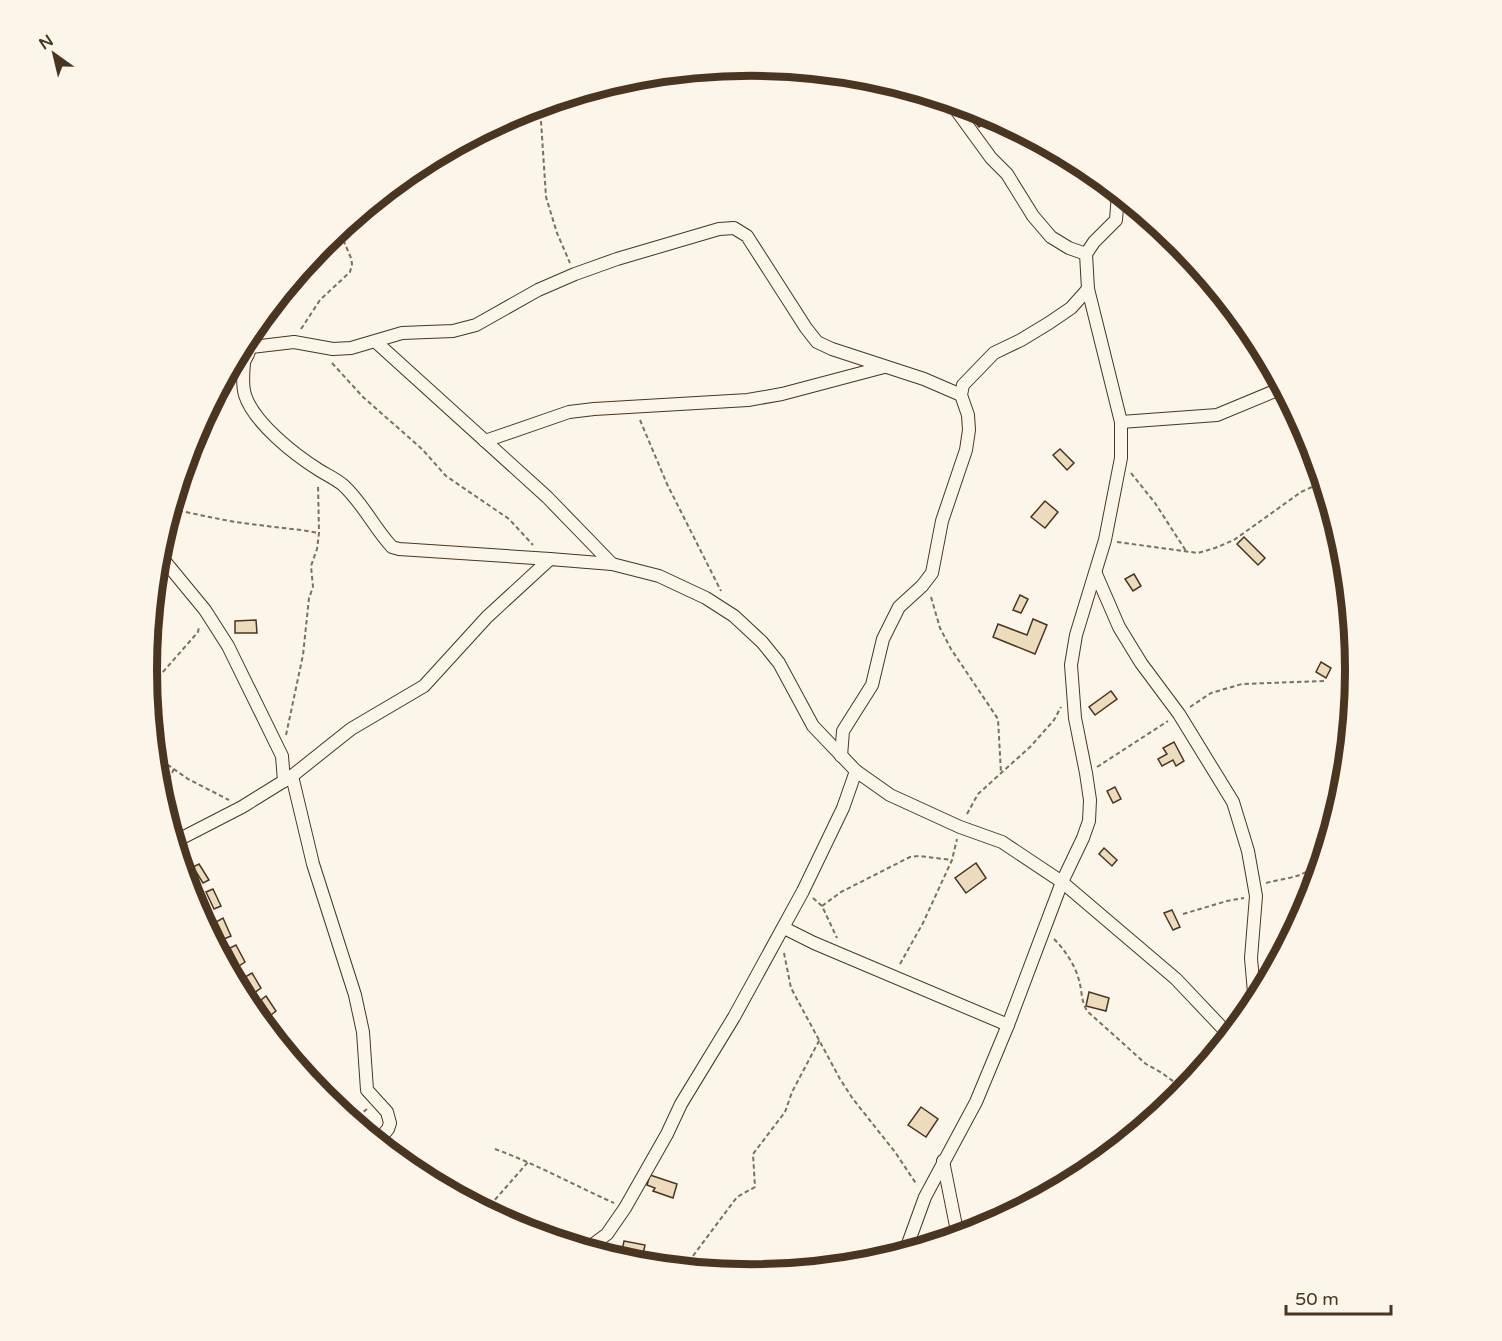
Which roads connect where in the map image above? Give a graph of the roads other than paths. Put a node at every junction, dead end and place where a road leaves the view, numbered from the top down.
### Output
1 (960, 115) edge
2 (1118, 203) edge
3 (1086, 254) junction
4 (1088, 289) junction
5 (376, 342) junction
6 (252, 347) edge
7 (248, 354) edge
8 (244, 363) joint
9 (884, 367) junction
10 (1274, 391) edge
11 (961, 395) junction
12 (1120, 422) junction
13 (485, 441) junction
14 (547, 559) junction
15 (167, 564) edge
16 (612, 564) junction
17 (1096, 574) junction
18 (841, 756) junction
19 (856, 771) junction
20 (288, 779) junction
21 (182, 838) edge
22 (1062, 882) junction
23 (782, 930) junction
24 (1254, 987) edge
25 (1008, 1025) junction
26 (1224, 1030) edge
27 (382, 1136) edge
28 (943, 1161) junction
29 (956, 1227) edge
30 (594, 1243) edge
31 (908, 1243) edge

1 - 3 street
2 - 3 street
3 - 4 street
4 - 11 street
4 - 12 street
5 - 6 street
5 - 9 street
5 - 13 street
7 - 8 street
8 - 14 street
9 - 11 street
9 - 13 street
10 - 12 street
11 - 18 street
12 - 17 street
13 - 16 street
14 - 16 street
14 - 20 street
15 - 20 street
16 - 18 street
17 - 22 street
17 - 24 street
18 - 19 street
19 - 22 street
19 - 23 street
20 - 21 street
20 - 27 street
22 - 25 street
22 - 26 street
23 - 25 street
23 - 30 street
25 - 28 street
28 - 29 street
28 - 31 street

